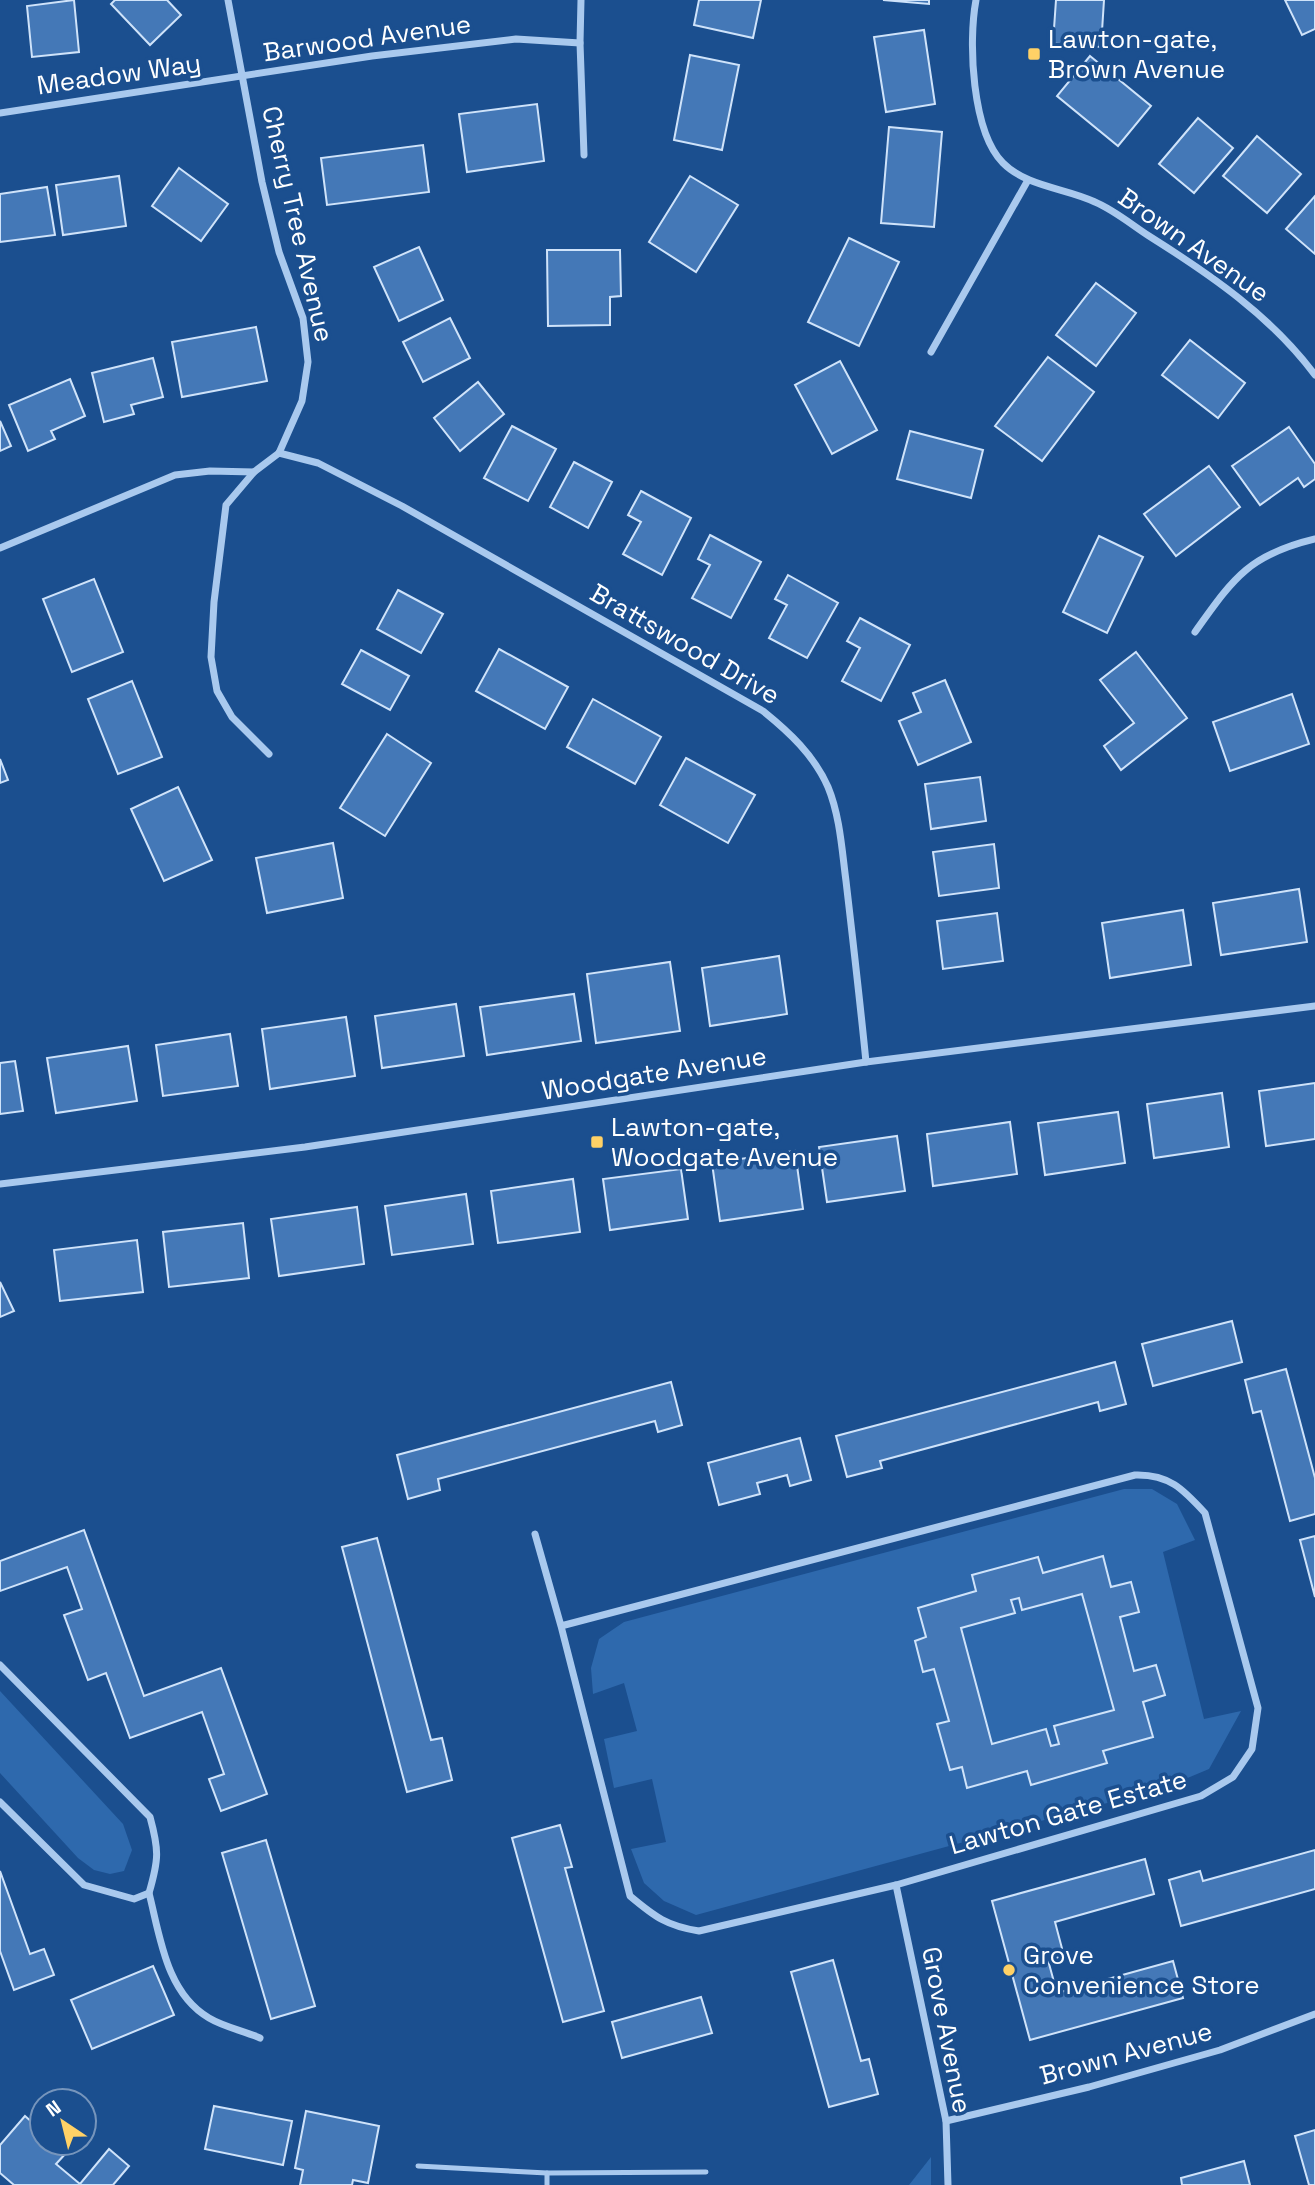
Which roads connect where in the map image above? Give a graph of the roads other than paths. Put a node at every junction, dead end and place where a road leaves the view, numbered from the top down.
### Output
1 (228, 0) edge
2 (581, 0) edge
3 (975, 0) edge
4 (580, 43) junction
5 (244, 77) junction
6 (0, 113) edge
7 (584, 155) dead end
8 (1028, 180) junction
9 (931, 352) dead end
10 (1315, 375) edge
11 (279, 453) junction
12 (254, 472) junction
13 (1315, 539) edge
14 (0, 548) edge
15 (1195, 632) dead end
16 (269, 754) dead end
17 (1315, 1006) edge
18 (866, 1062) junction
19 (0, 1184) edge
20 (535, 1534) dead end
21 (561, 1626) junction
22 (0, 1665) edge
23 (0, 1802) edge
24 (896, 1885) junction
25 (149, 1893) junction
26 (1315, 2014) edge
27 (260, 2038) dead end
28 (946, 2122) junction
29 (418, 2166) dead end
30 (547, 2172) junction
31 (706, 2172) dead end
32 (547, 2185) edge
33 (948, 2185) edge

1 - 5 street, Cherry Tree Avenue
2 - 4 street
3 - 8 street, Brown Avenue
4 - 5 street, Barwood Avenue
4 - 7 street
5 - 6 street, Meadow Way
5 - 11 street, Cherry Tree Avenue
8 - 9 street
8 - 10 street, Brown Avenue
11 - 12 street
11 - 18 street, Brattswood Drive
12 - 14 street
12 - 16 street
13 - 15 street
17 - 18 street, Woodgate Avenue
18 - 19 street, Woodgate Avenue
20 - 21 street, Lawton Gate Estate
21 - 24 street, Lawton Gate Estate
21 - 24 street, Lawton Gate Estate
22 - 25 street
23 - 25 street
24 - 28 street, Grove Avenue
25 - 27 street
26 - 28 street, Brown Avenue
28 - 33 street, Grove Avenue
29 - 30 lane
30 - 31 lane
30 - 32 lane

